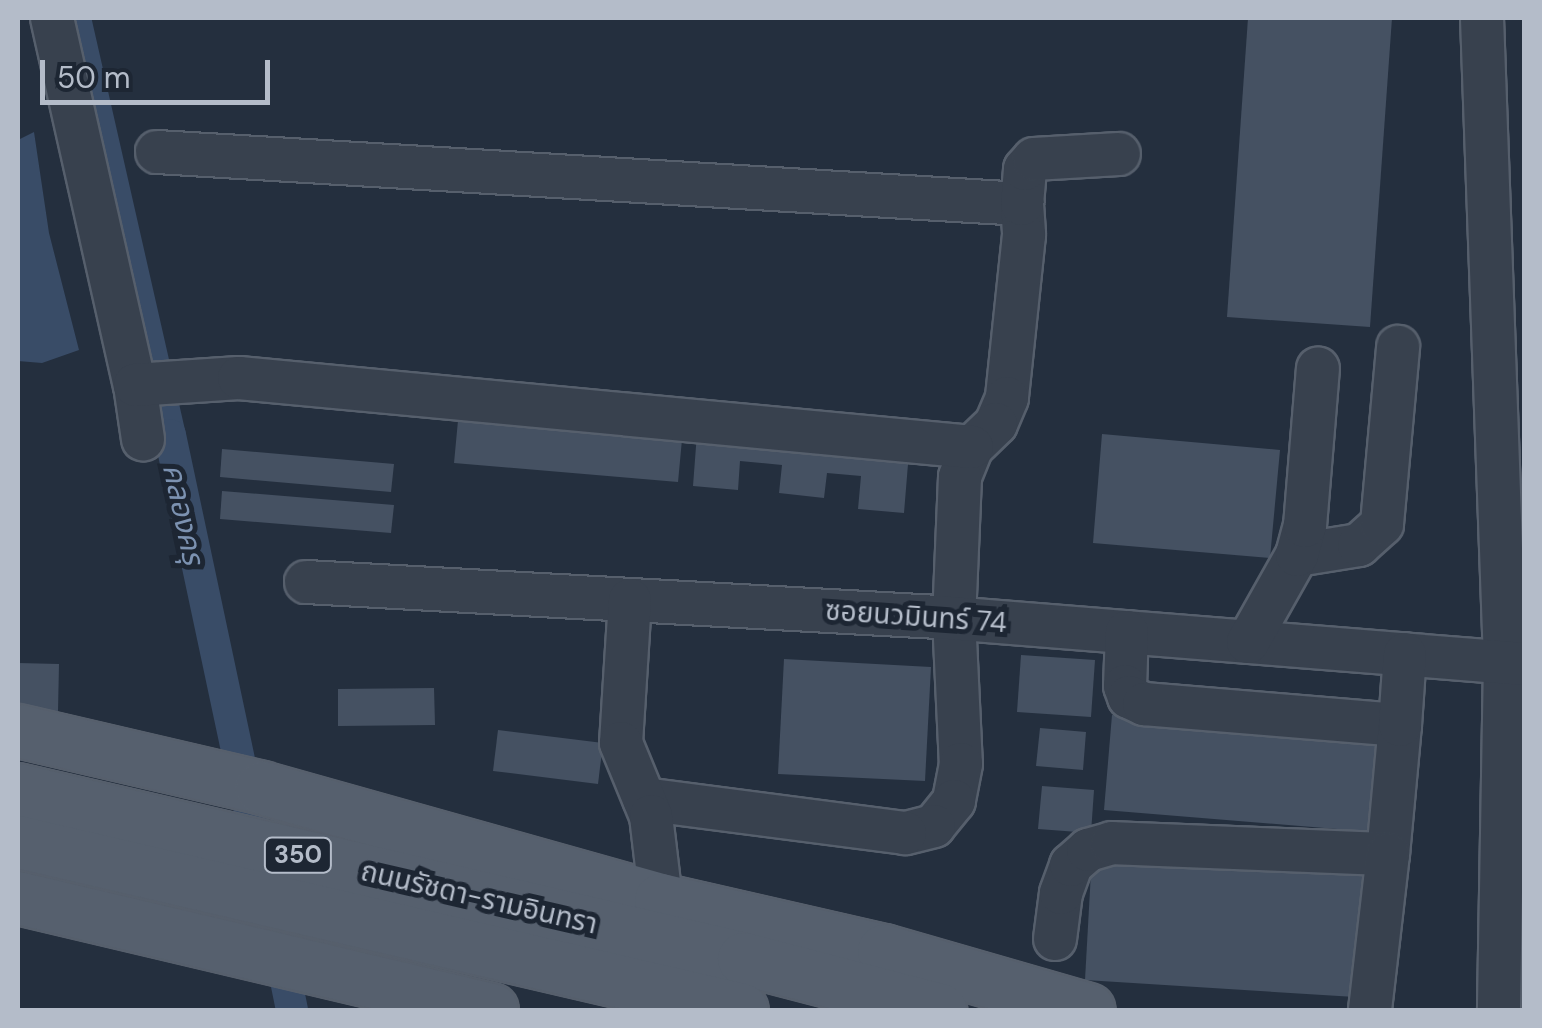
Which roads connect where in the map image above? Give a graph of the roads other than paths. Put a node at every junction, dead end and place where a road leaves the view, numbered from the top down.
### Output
1 (52, 18) edge
2 (1482, 18) edge
3 (157, 152) dead end
4 (1119, 154) dead end
5 (1022, 204) junction
6 (1398, 346) dead end
7 (1318, 368) dead end
8 (139, 386) junction
9 (143, 439) dead end
10 (972, 447) junction
11 (1298, 555) junction
12 (306, 582) dead end
13 (630, 600) junction
14 (954, 618) junction
15 (1127, 632) junction
16 (1248, 642) junction
17 (1405, 654) junction
18 (1515, 663) edge
19 (1400, 725) junction
20 (18, 731) edge
21 (18, 790) edge
22 (644, 799) junction
23 (18, 842) edge
24 (1388, 854) junction
25 (18, 898) edge
26 (661, 900) junction
27 (1055, 939) dead end
28 (574, 946) junction
29 (492, 1010) edge
30 (742, 1010) edge
31 (940, 1010) edge
32 (1089, 1010) edge
33 (1370, 1010) edge
34 (1499, 1010) edge

1 - 8 street
2 - 18 street
3 - 5 street
4 - 5 street
5 - 10 street
6 - 11 street
7 - 11 street
8 - 9 street
8 - 10 street
10 - 14 street
11 - 16 street
12 - 13 street, ซอยนวมินทร์ 74
13 - 14 street, ซอยนวมินทร์ 74
13 - 22 street
14 - 15 street, ซอยนวมินทร์ 74
14 - 22 street
15 - 16 street, ซอยนวมินทร์ 74
15 - 19 street
16 - 17 street, ซอยนวมินทร์ 74
17 - 18 street, ซอยนวมินทร์ 74
17 - 19 street
18 - 34 street
19 - 24 street
20 - 26 main road
21 - 28 main road, ถนนรัชดา-รามอินทรา / 350
22 - 26 street
23 - 28 main road, ถนนรัชดา-รามอินทรา / 350
24 - 27 street
24 - 33 street
25 - 29 main road
26 - 32 main road
28 - 30 main road, ถนนรัชดา-รามอินทรา / 350
28 - 31 main road, ถนนรัชดา-รามอินทรา / 350

